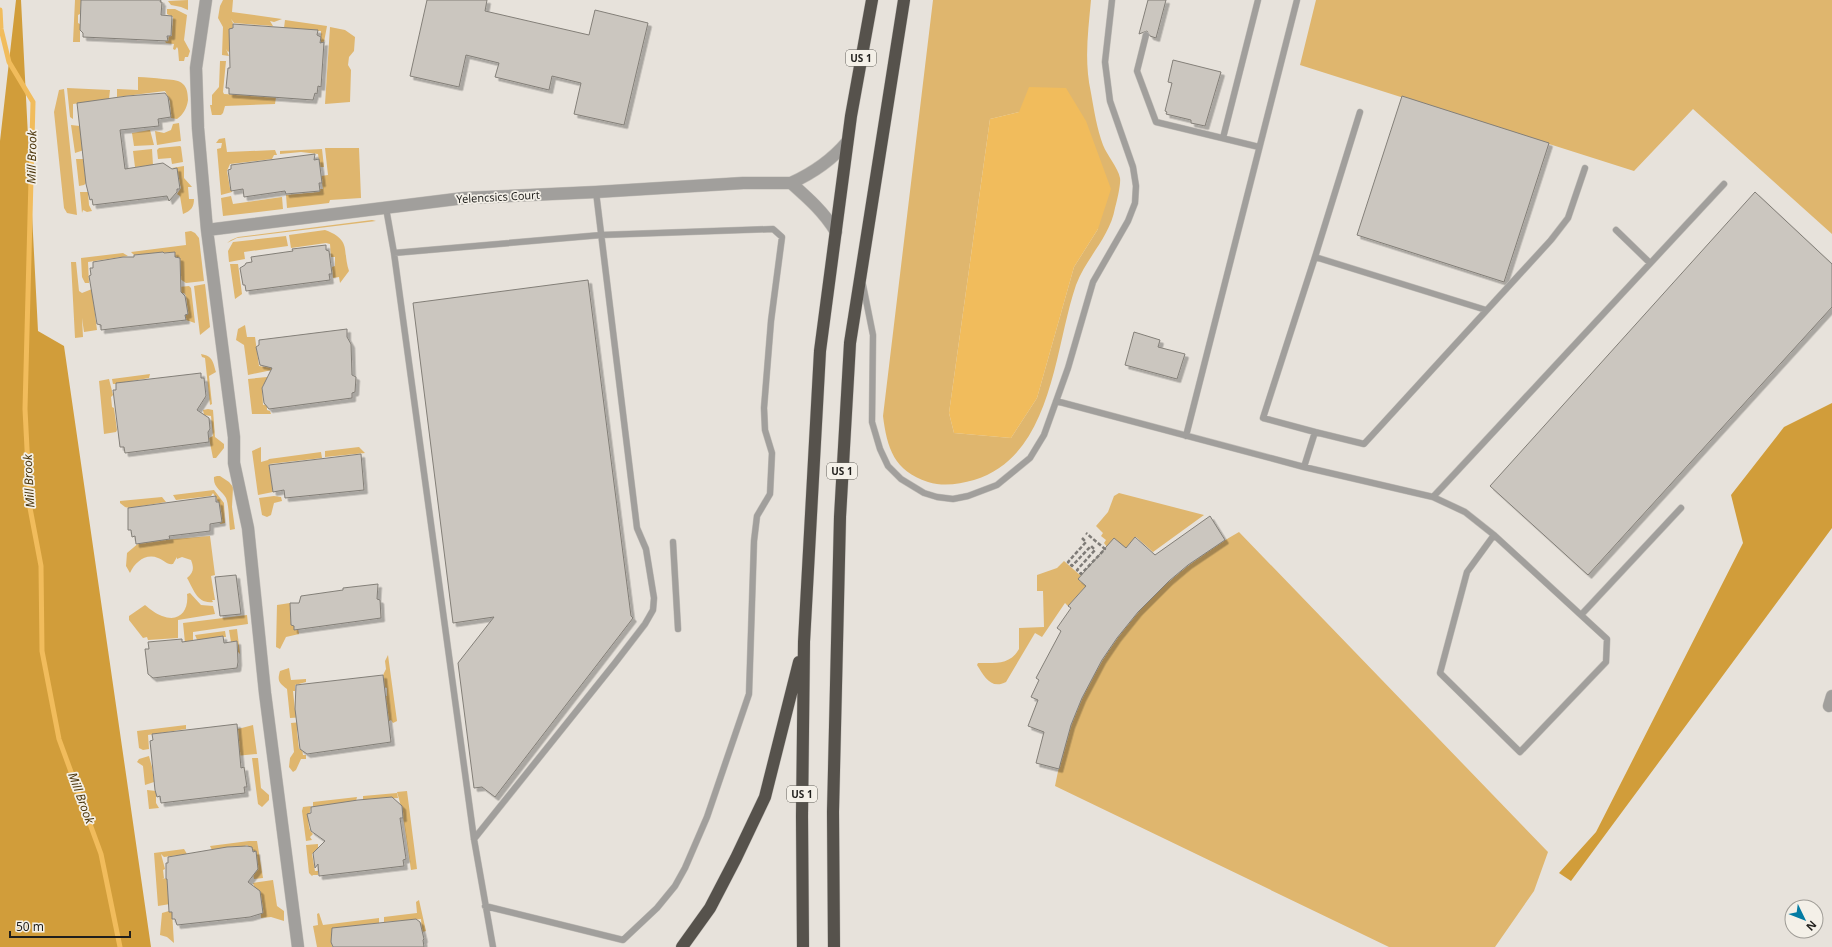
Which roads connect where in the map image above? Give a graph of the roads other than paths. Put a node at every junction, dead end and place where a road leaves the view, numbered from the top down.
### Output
1 (206, 0) edge
2 (872, 0) edge
3 (904, 0) edge
4 (1112, 0) edge
5 (1258, 0) edge
6 (1297, 0) edge
7 (1146, 35) dead end
8 (1360, 112) dead end
9 (1223, 138) junction
10 (847, 142) junction
11 (1259, 147) junction
12 (1586, 168) dead end
13 (791, 183) junction
14 (1724, 184) dead end
15 (596, 192) junction
16 (386, 208) junction
17 (207, 230) junction
18 (1616, 230) dead end
19 (836, 232) junction
20 (600, 234) junction
21 (394, 253) junction
22 (1315, 257) junction
23 (1650, 263) junction
24 (861, 276) junction
25 (1486, 310) junction
26 (1056, 401) junction
27 (1315, 432) junction
28 (1186, 436) junction
29 (1304, 467) junction
30 (1432, 497) junction
31 (1681, 508) dead end
32 (1494, 535) junction
33 (673, 542) dead end
34 (1581, 615) junction
35 (678, 629) dead end
36 (804, 642) junction
37 (474, 839) junction
38 (485, 906) junction
39 (834, 922) junction
40 (298, 947) edge
41 (493, 947) edge
42 (682, 947) edge
43 (803, 947) edge
44 (834, 947) edge
45 (844, 947) edge

1 - 17 street
2 - 10 highway, US 1
3 - 24 highway, US 1
4 - 26 lane
5 - 9 lane
6 - 11 lane
7 - 9 lane
8 - 22 lane
9 - 11 lane
10 - 13 street, Yelencsics Court
10 - 19 highway, US 1
11 - 28 lane
12 - 25 lane
13 - 15 street, Yelencsics Court
13 - 19 street
14 - 23 lane
15 - 16 street, Yelencsics Court
15 - 20 lane
16 - 17 street, Yelencsics Court
16 - 21 lane
17 - 40 street
18 - 23 lane
19 - 36 highway, US 1
20 - 21 lane
20 - 37 lane
20 - 38 lane
21 - 37 lane
22 - 25 lane
22 - 27 lane
23 - 30 lane
24 - 26 lane
24 - 39 highway, US 1
25 - 27 lane
26 - 28 lane
27 - 29 lane
28 - 29 lane
29 - 30 lane
30 - 32 lane
31 - 34 lane
32 - 34 lane
32 - 34 lane
33 - 35 lane
36 - 42 highway
36 - 43 highway, US 1
37 - 38 lane
38 - 41 lane
39 - 44 highway, US 1
39 - 45 highway

